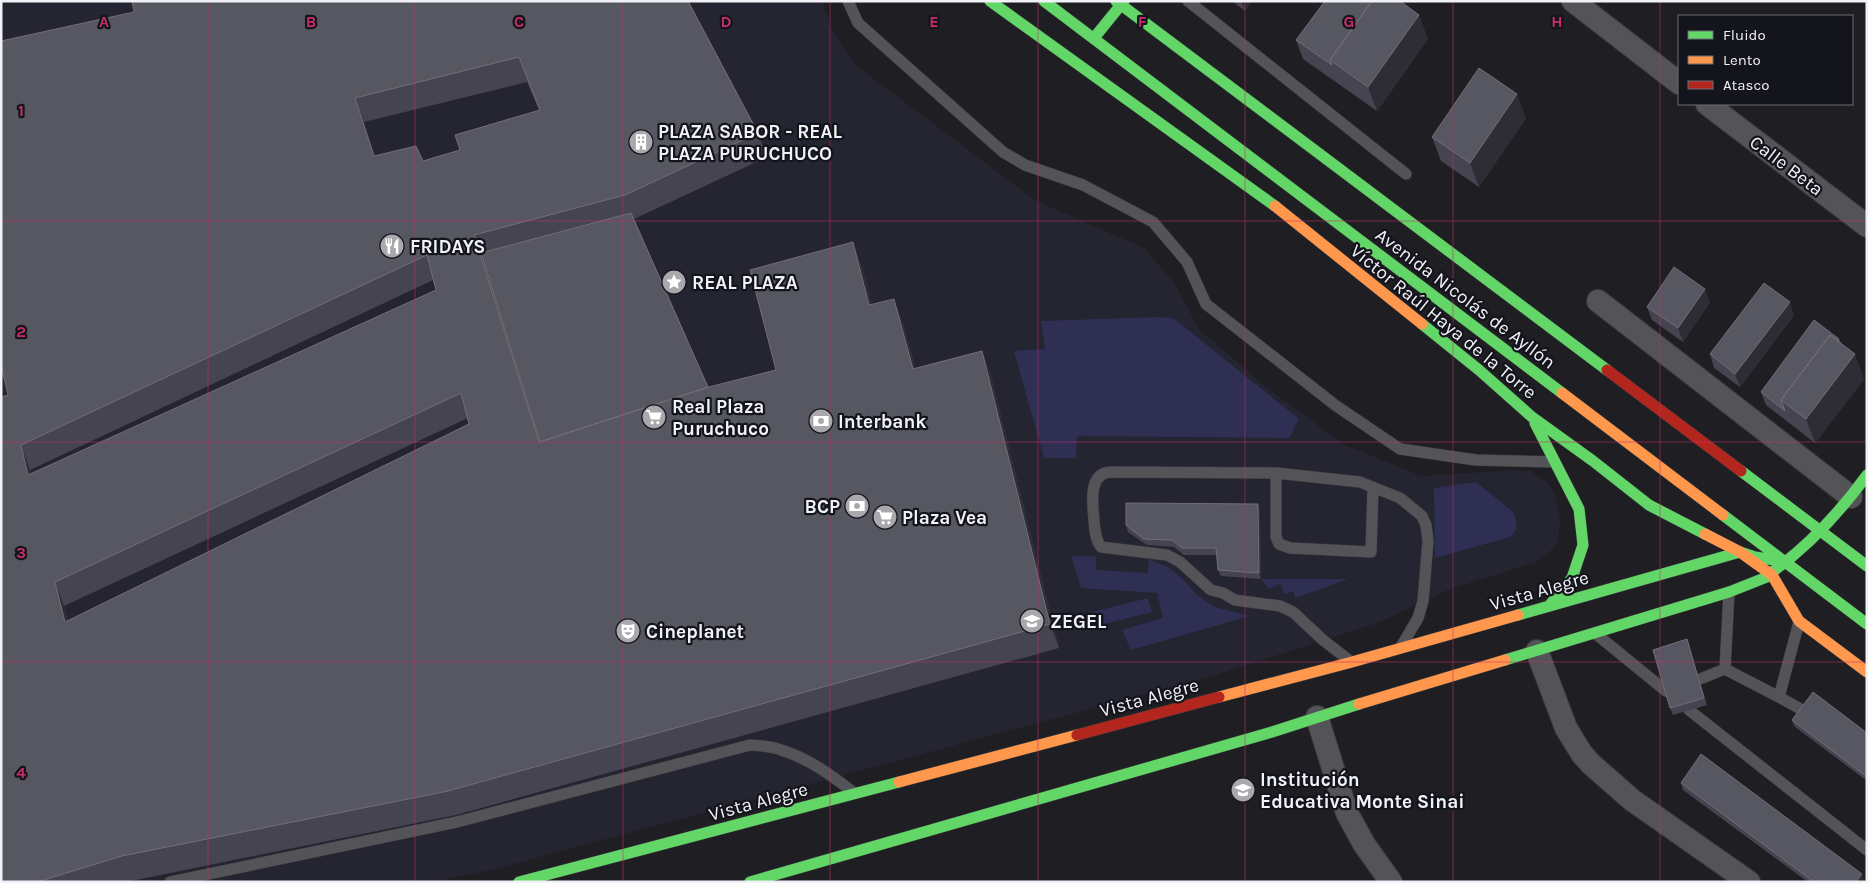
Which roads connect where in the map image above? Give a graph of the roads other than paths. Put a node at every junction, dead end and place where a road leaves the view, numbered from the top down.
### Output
1 (848, 1) edge
2 (990, 1) edge
3 (1044, 1) edge
4 (1188, 1) edge
5 (1573, 1) edge
6 (1120, 2) edge
7 (1060, 6) edge
8 (1094, 38) junction
9 (1678, 81) edge
10 (1708, 105) edge
11 (1406, 174) dead end
12 (1867, 226) edge
13 (1598, 301) dead end
14 (1532, 417) junction
15 (1555, 462) junction
16 (1276, 473) junction
17 (1867, 475) edge
18 (1374, 487) junction
19 (1855, 500) junction
20 (1820, 531) junction
21 (1740, 552) junction
22 (1787, 562) junction
23 (1867, 566) edge
24 (1772, 575) junction
25 (1729, 592) junction
26 (1549, 606) junction
27 (1799, 621) junction
28 (1867, 624) edge
29 (1594, 633) junction
30 (1401, 648) junction
31 (1537, 650) junction
32 (1353, 666) junction
33 (1725, 669) junction
34 (1867, 672) edge
35 (1700, 679) edge
36 (1666, 691) edge
37 (1779, 697) junction
38 (1689, 710) edge
39 (1806, 712) edge
40 (1317, 717) junction
41 (854, 794) junction
42 (1867, 850) edge
43 (170, 882) edge
44 (519, 882) edge
45 (750, 882) edge
46 (1390, 882) edge
47 (1749, 882) edge

1 - 15 lane
2 - 14 street, Víctor Raúl Haya de la Torre
3 - 7 street, Avenida Nicolás de Ayllón
4 - 11 lane
5 - 9 street
6 - 8 street
6 - 20 street, Avenida Nicolás de Ayllón
7 - 8 street, Avenida Nicolás de Ayllón
8 - 22 street, Avenida Nicolás de Ayllón
10 - 12 street, Calle Beta
13 - 19 street
14 - 15 street
14 - 21 street, Víctor Raúl Haya de la Torre
15 - 26 street
16 - 18 lane
16 - 18 lane
16 - 32 lane
17 - 19 street
18 - 30 lane
19 - 20 street
20 - 22 street
20 - 23 street, Avenida Nicolás de Ayllón
21 - 22 street
21 - 24 street, Víctor Raúl Haya de la Torre
21 - 26 street, Vista Alegre
22 - 24 street
22 - 28 street, Avenida Nicolás de Ayllón
24 - 25 street
24 - 27 street, Víctor Raúl Haya de la Torre
25 - 29 street
25 - 33 lane
26 - 30 street, Vista Alegre
27 - 34 street, Víctor Raúl Haya de la Torre
27 - 37 lane
29 - 31 street
29 - 36 lane
30 - 32 street, Vista Alegre
31 - 40 street
31 - 47 street
32 - 41 street, Vista Alegre
33 - 35 lane
33 - 37 lane
37 - 39 lane
38 - 42 lane
40 - 45 street
40 - 46 street
41 - 43 lane
41 - 44 street, Vista Alegre

